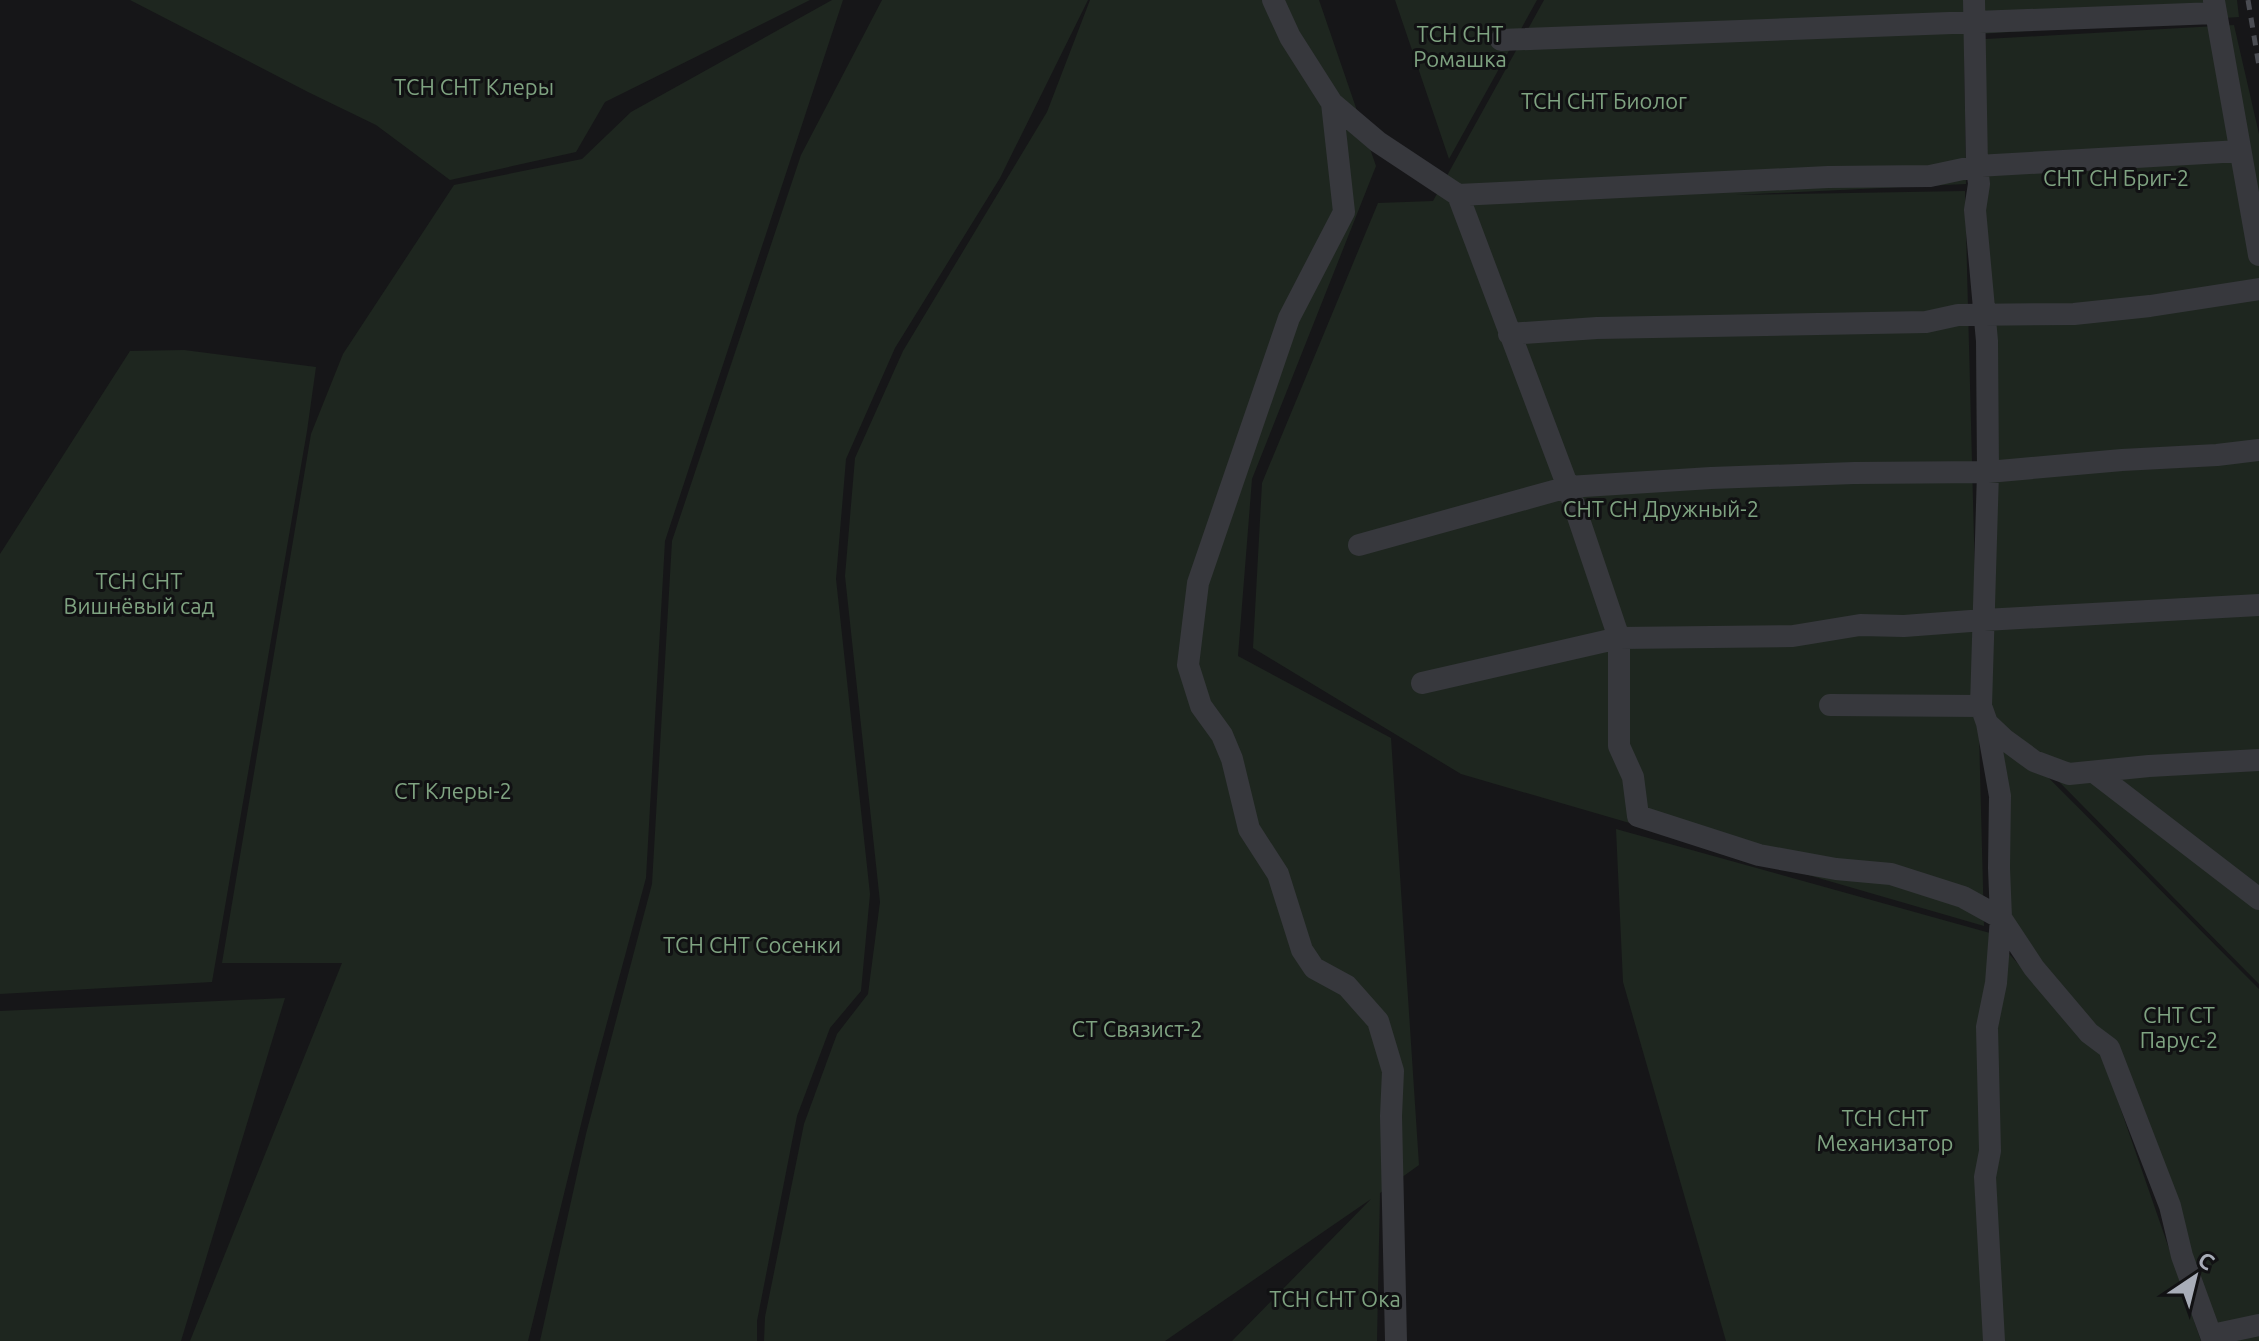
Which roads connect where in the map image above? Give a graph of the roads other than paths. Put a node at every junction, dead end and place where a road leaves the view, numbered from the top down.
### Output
1 (1273, 0) edge
2 (2214, 6) edge
3 (1974, 11) edge
4 (1501, 40) dead end
5 (1332, 103) junction
6 (2240, 151) junction
7 (1977, 166) junction
8 (1458, 195) junction
9 (2259, 255) edge
10 (2259, 289) edge
11 (1984, 315) junction
12 (1509, 334) junction
13 (2259, 450) edge
14 (1988, 472) junction
15 (1568, 487) junction
16 (1359, 545) dead end
17 (2259, 605) edge
18 (1984, 620) junction
19 (1619, 638) junction
20 (1422, 683) dead end
21 (1830, 705) dead end
22 (1984, 714) junction
23 (2259, 760) edge
24 (2094, 772) junction
25 (1999, 868) junction
26 (1963, 897) junction
27 (2259, 899) edge
28 (2001, 918) junction
29 (2259, 1325) edge
30 (2212, 1338) edge
31 (1396, 1341) edge
32 (1994, 1341) edge

1 - 5 street
2 - 3 street
2 - 6 street
3 - 4 street
3 - 7 street
5 - 8 street
5 - 31 street
6 - 7 street
6 - 9 street
7 - 8 street
7 - 11 street
8 - 12 street
10 - 11 street
11 - 12 street
11 - 14 street
12 - 15 street
13 - 14 street
14 - 15 street
14 - 18 street
15 - 16 street
15 - 19 street
17 - 18 street
18 - 19 street
18 - 22 street
19 - 20 street
19 - 26 street
21 - 22 street
22 - 24 street
22 - 25 street
23 - 24 street
24 - 27 street
25 - 26 street
25 - 28 street
26 - 28 street
28 - 30 street
28 - 32 street
29 - 30 street

